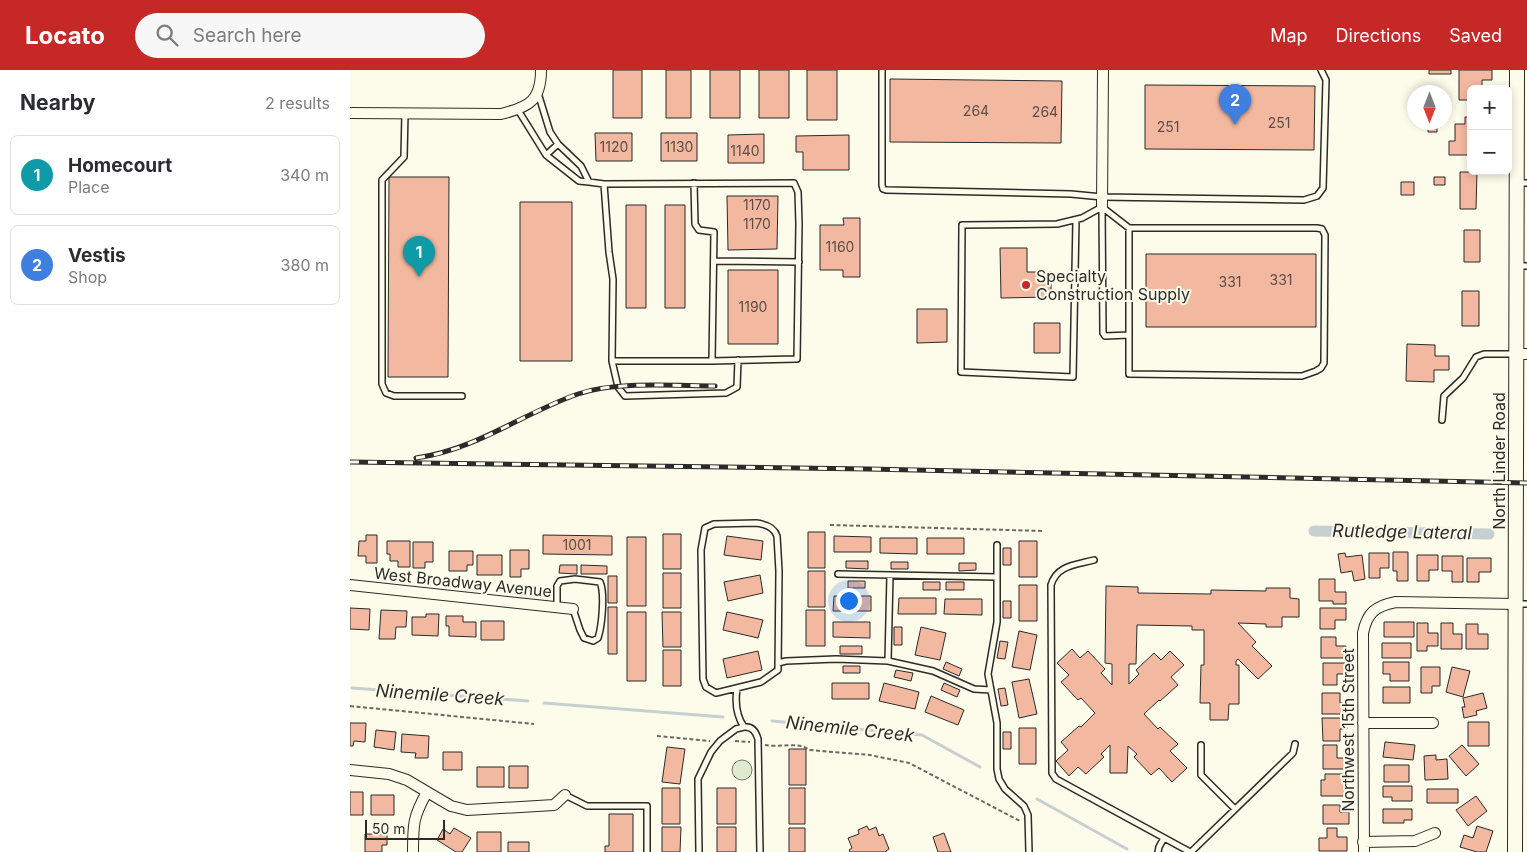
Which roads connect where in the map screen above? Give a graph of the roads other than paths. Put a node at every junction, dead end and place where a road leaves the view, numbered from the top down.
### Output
1 (540, 70) edge
2 (882, 70) edge
3 (1103, 70) edge
4 (1321, 70) edge
5 (1517, 70) edge
6 (538, 93) junction
7 (518, 110) junction
8 (350, 113) edge
9 (405, 113) junction
10 (558, 144) junction
11 (546, 155) junction
12 (589, 182) junction
13 (694, 183) junction
14 (1522, 183) edge
15 (604, 184) junction
16 (1102, 202) junction
17 (1076, 220) junction
18 (1129, 228) junction
19 (714, 261) junction
20 (799, 262) junction
21 (1522, 266) edge
22 (1129, 335) junction
23 (1522, 354) edge
24 (738, 360) junction
25 (612, 361) junction
26 (712, 361) junction
27 (462, 396) dead end
28 (1442, 420) dead end
29 (997, 545) dead end
30 (1094, 560) dead end
31 (838, 574) dead end
32 (890, 575) junction
33 (997, 577) junction
34 (350, 585) edge
35 (1521, 604) edge
36 (556, 607) junction
37 (573, 609) joint
38 (888, 661) junction
39 (778, 663) junction
40 (737, 689) junction
41 (991, 690) junction
42 (1364, 723) junction
43 (1433, 724) dead end
44 (744, 727) junction
45 (1295, 744) dead end
46 (1201, 745) dead end
47 (350, 770) edge
48 (427, 792) junction
49 (565, 795) joint
50 (1235, 808) junction
51 (1435, 833) dead end
52 (1164, 838) junction
53 (1364, 847) edge
54 (413, 852) edge
55 (647, 852) edge
56 (699, 852) edge
57 (760, 852) edge
58 (1029, 852) edge
59 (1158, 852) edge
60 (1190, 852) edge
61 (1515, 852) edge

1 - 6 street
2 - 16 lane
3 - 16 street
4 - 16 lane
5 - 14 main road, North Linder Road
6 - 7 street
6 - 10 lane
7 - 9 street
7 - 11 lane
8 - 9 street
9 - 27 lane
10 - 11 lane
10 - 12 lane
11 - 12 lane
12 - 15 lane
13 - 15 lane
13 - 19 lane
13 - 20 lane
14 - 21 main road, North Linder Road
15 - 25 lane
16 - 17 lane
16 - 18 lane
16 - 22 lane
17 - 17 lane
18 - 22 lane
18 - 22 lane
19 - 20 lane
19 - 26 lane
20 - 24 lane
21 - 23 main road, North Linder Road
23 - 28 lane
23 - 35 main road, North Linder Road
24 - 25 lane
24 - 26 lane
25 - 26 lane
29 - 33 lane
30 - 52 lane
31 - 32 lane
32 - 33 lane
32 - 38 lane
33 - 41 lane
34 - 36 street, West Broadway Avenue
35 - 42 street, Northwest 15th Street
35 - 61 main road, North Linder Road
36 - 37 street, West Broadway Avenue
36 - 37 lane
38 - 39 lane
38 - 41 lane
39 - 40 lane
39 - 40 lane
40 - 44 lane
41 - 58 lane
42 - 43 street
42 - 53 street, Northwest 15th Street
44 - 56 lane
44 - 57 lane
45 - 50 lane
46 - 50 lane
47 - 48 street
48 - 49 street
48 - 54 street
49 - 55 lane
50 - 60 lane
51 - 53 street
52 - 59 lane
52 - 60 lane

